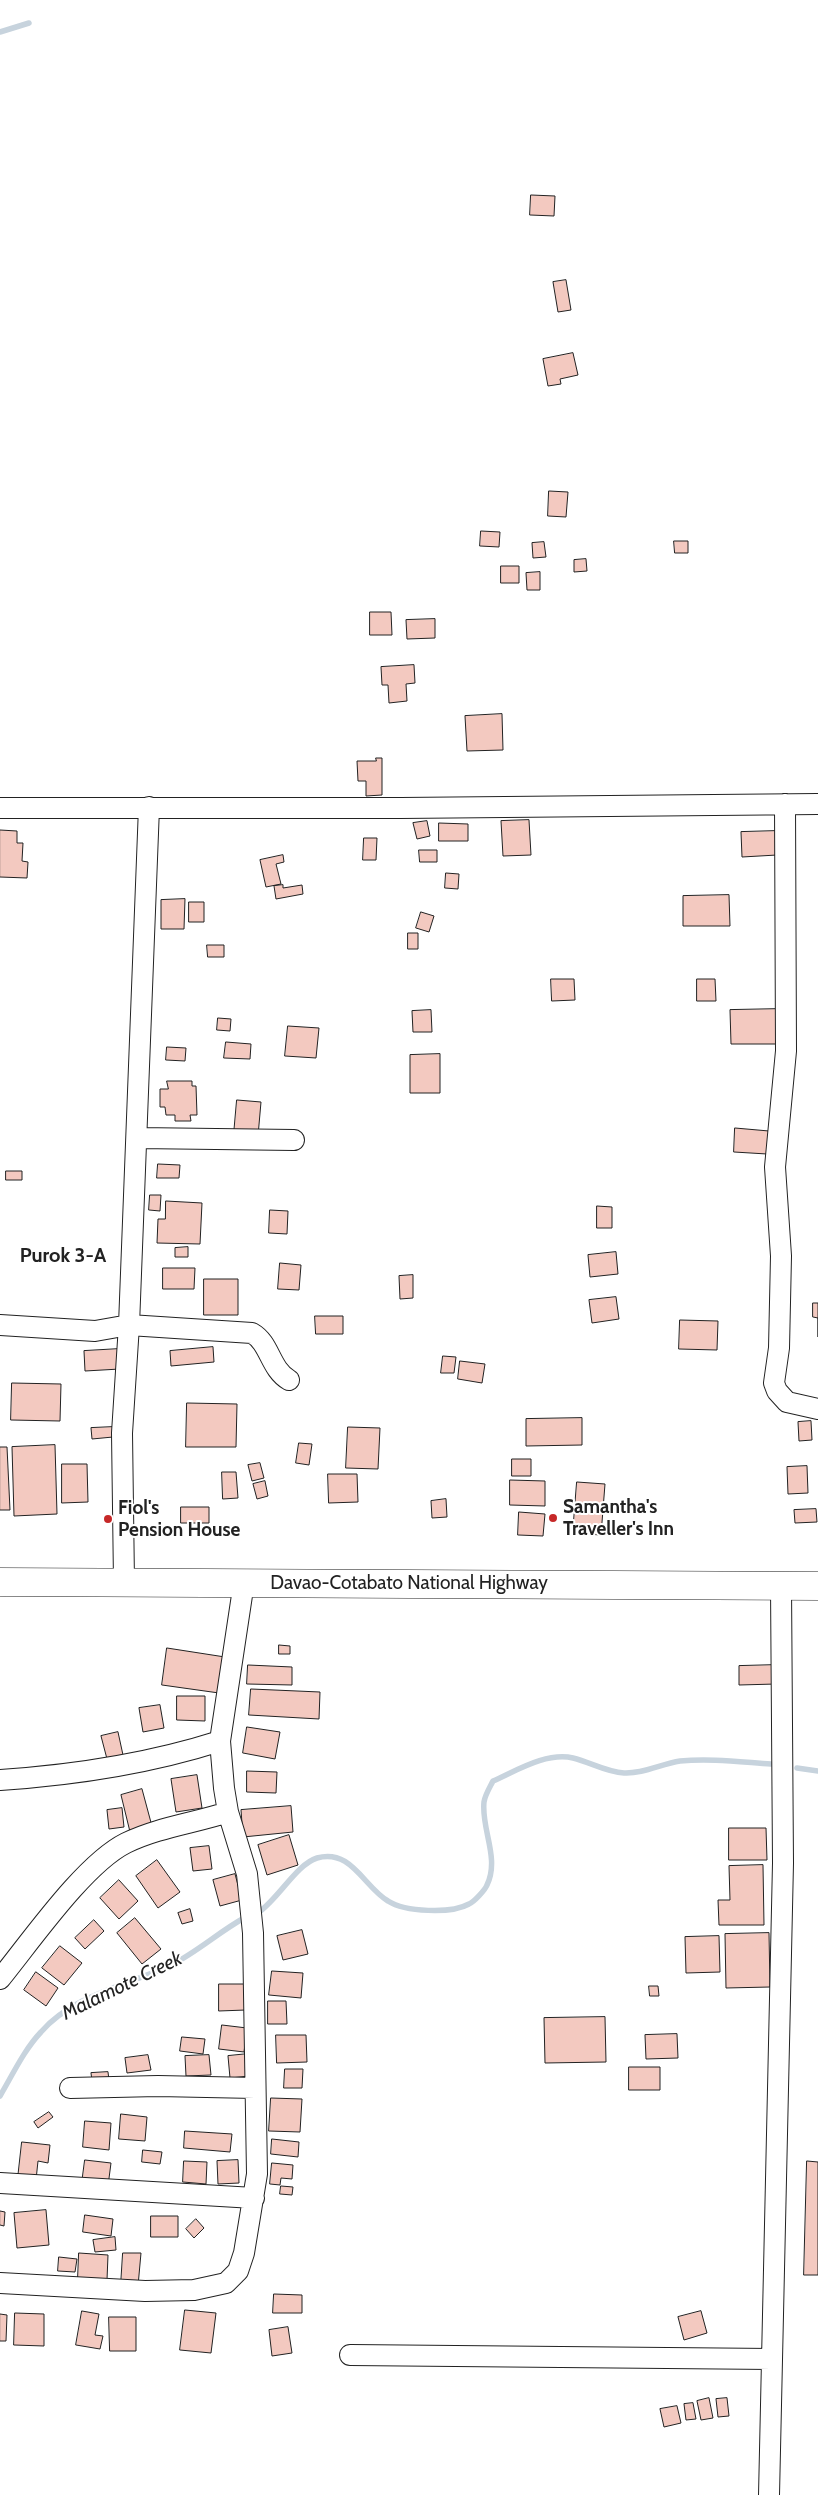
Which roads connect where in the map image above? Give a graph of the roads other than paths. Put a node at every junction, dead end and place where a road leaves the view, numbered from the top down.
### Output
1 (786, 804) junction
2 (818, 804) edge
3 (149, 807) junction
4 (0, 808) edge
5 (138, 1138) junction
6 (294, 1140) dead end
7 (0, 1326) edge
8 (129, 1326) junction
9 (289, 1380) dead end
10 (818, 1409) edge
11 (0, 1582) edge
12 (124, 1582) junction
13 (244, 1582) junction
14 (781, 1586) junction
15 (818, 1586) edge
16 (220, 1742) junction
17 (0, 1780) edge
18 (228, 1812) junction
19 (0, 1979) edge
20 (70, 2088) dead end
21 (255, 2088) junction
22 (0, 2183) edge
23 (254, 2198) junction
24 (0, 2283) edge
25 (350, 2355) dead end
26 (772, 2359) junction
27 (769, 2495) edge

1 - 2 street
1 - 3 street
1 - 10 street
3 - 4 street
3 - 5 street
5 - 6 street
5 - 8 street
7 - 8 street
8 - 9 street
8 - 12 street
11 - 12 highway, Davao-Cotabato National Highway
12 - 13 highway, Davao-Cotabato National Highway
13 - 14 highway, Davao-Cotabato National Highway
13 - 16 street
14 - 15 highway, Davao-Cotabato National Highway
14 - 26 street
16 - 17 street
16 - 18 street
18 - 19 street
18 - 21 street
20 - 21 street
21 - 23 street
22 - 23 street
23 - 24 street
25 - 26 street
26 - 27 street

